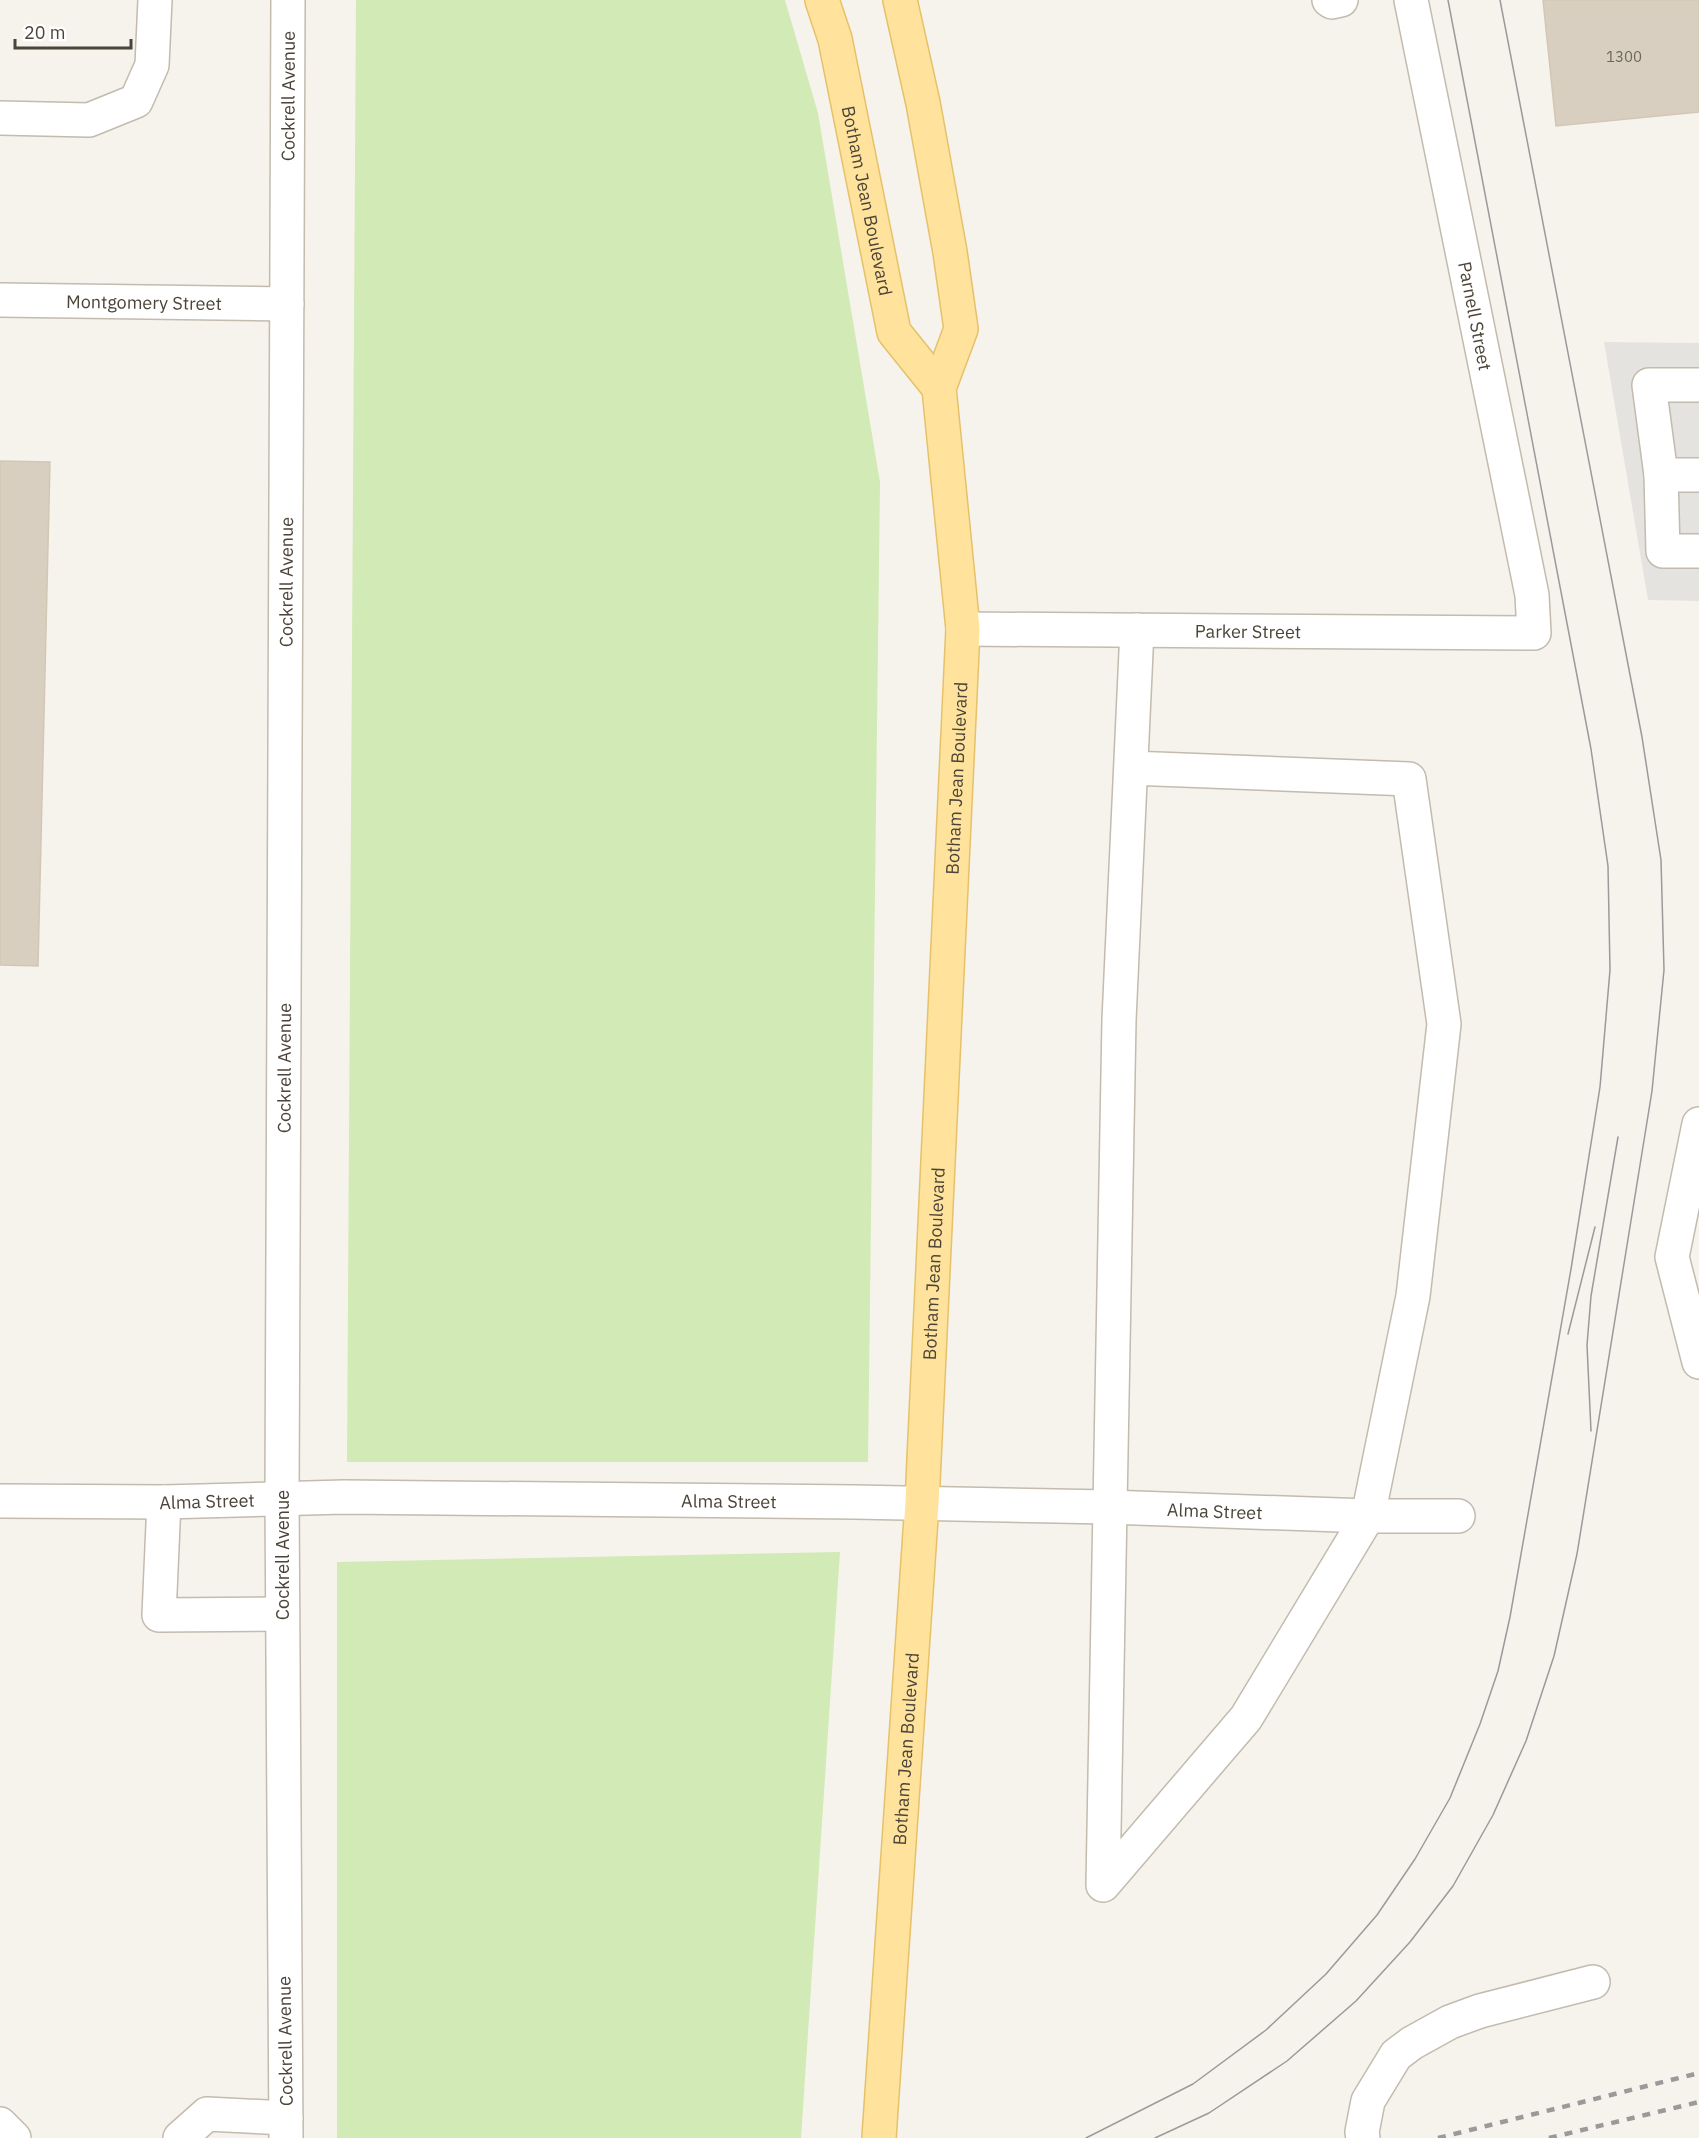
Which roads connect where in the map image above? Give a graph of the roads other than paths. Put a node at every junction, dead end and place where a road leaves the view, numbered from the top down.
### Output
1 (155, 0) edge
2 (288, 0) edge
3 (822, 0) edge
4 (900, 0) edge
5 (1329, 0) edge
6 (1341, 0) edge
7 (1411, 0) edge
8 (0, 118) edge
9 (0, 300) edge
10 (287, 304) junction
11 (1699, 385) edge
12 (939, 388) junction
13 (1661, 475) junction
14 (1699, 475) edge
15 (1699, 551) edge
16 (963, 629) junction
17 (1137, 630) junction
18 (1534, 633) joint
19 (1131, 768) junction
20 (1699, 1124) edge
21 (1699, 1362) edge
22 (282, 1498) junction
23 (0, 1501) edge
24 (164, 1502) junction
25 (922, 1503) junction
26 (1108, 1507) junction
27 (1368, 1516) junction
28 (1458, 1516) dead end
29 (282, 1614) junction
30 (1593, 1982) dead end
31 (0, 2124) edge
32 (286, 2128) edge
33 (14, 2138) edge
34 (180, 2138) edge
35 (879, 2138) edge
36 (1363, 2138) edge

1 - 8 street
2 - 10 street, Cockrell Avenue
3 - 12 main road, Botham Jean Boulevard
4 - 12 main road, Botham Jean Boulevard
5 - 6 street
7 - 18 street, Parnell Street
9 - 10 street, Montgomery Street
10 - 22 street, Cockrell Avenue
11 - 13 street
12 - 16 main road, Botham Jean Boulevard
13 - 14 street
13 - 15 street
16 - 17 street, Parker Street
16 - 25 main road, Botham Jean Boulevard
17 - 18 street, Parker Street
17 - 19 street
19 - 26 street
19 - 27 street
20 - 21 street
22 - 24 street, Alma Street
22 - 25 street, Alma Street
22 - 29 street, Cockrell Avenue
23 - 24 street, Alma Street
24 - 29 street
25 - 26 street, Alma Street
25 - 35 main road, Botham Jean Boulevard
26 - 27 street, Alma Street
26 - 27 street
27 - 28 street, Alma Street
29 - 32 street, Cockrell Avenue
30 - 36 street
31 - 33 street
32 - 34 street

